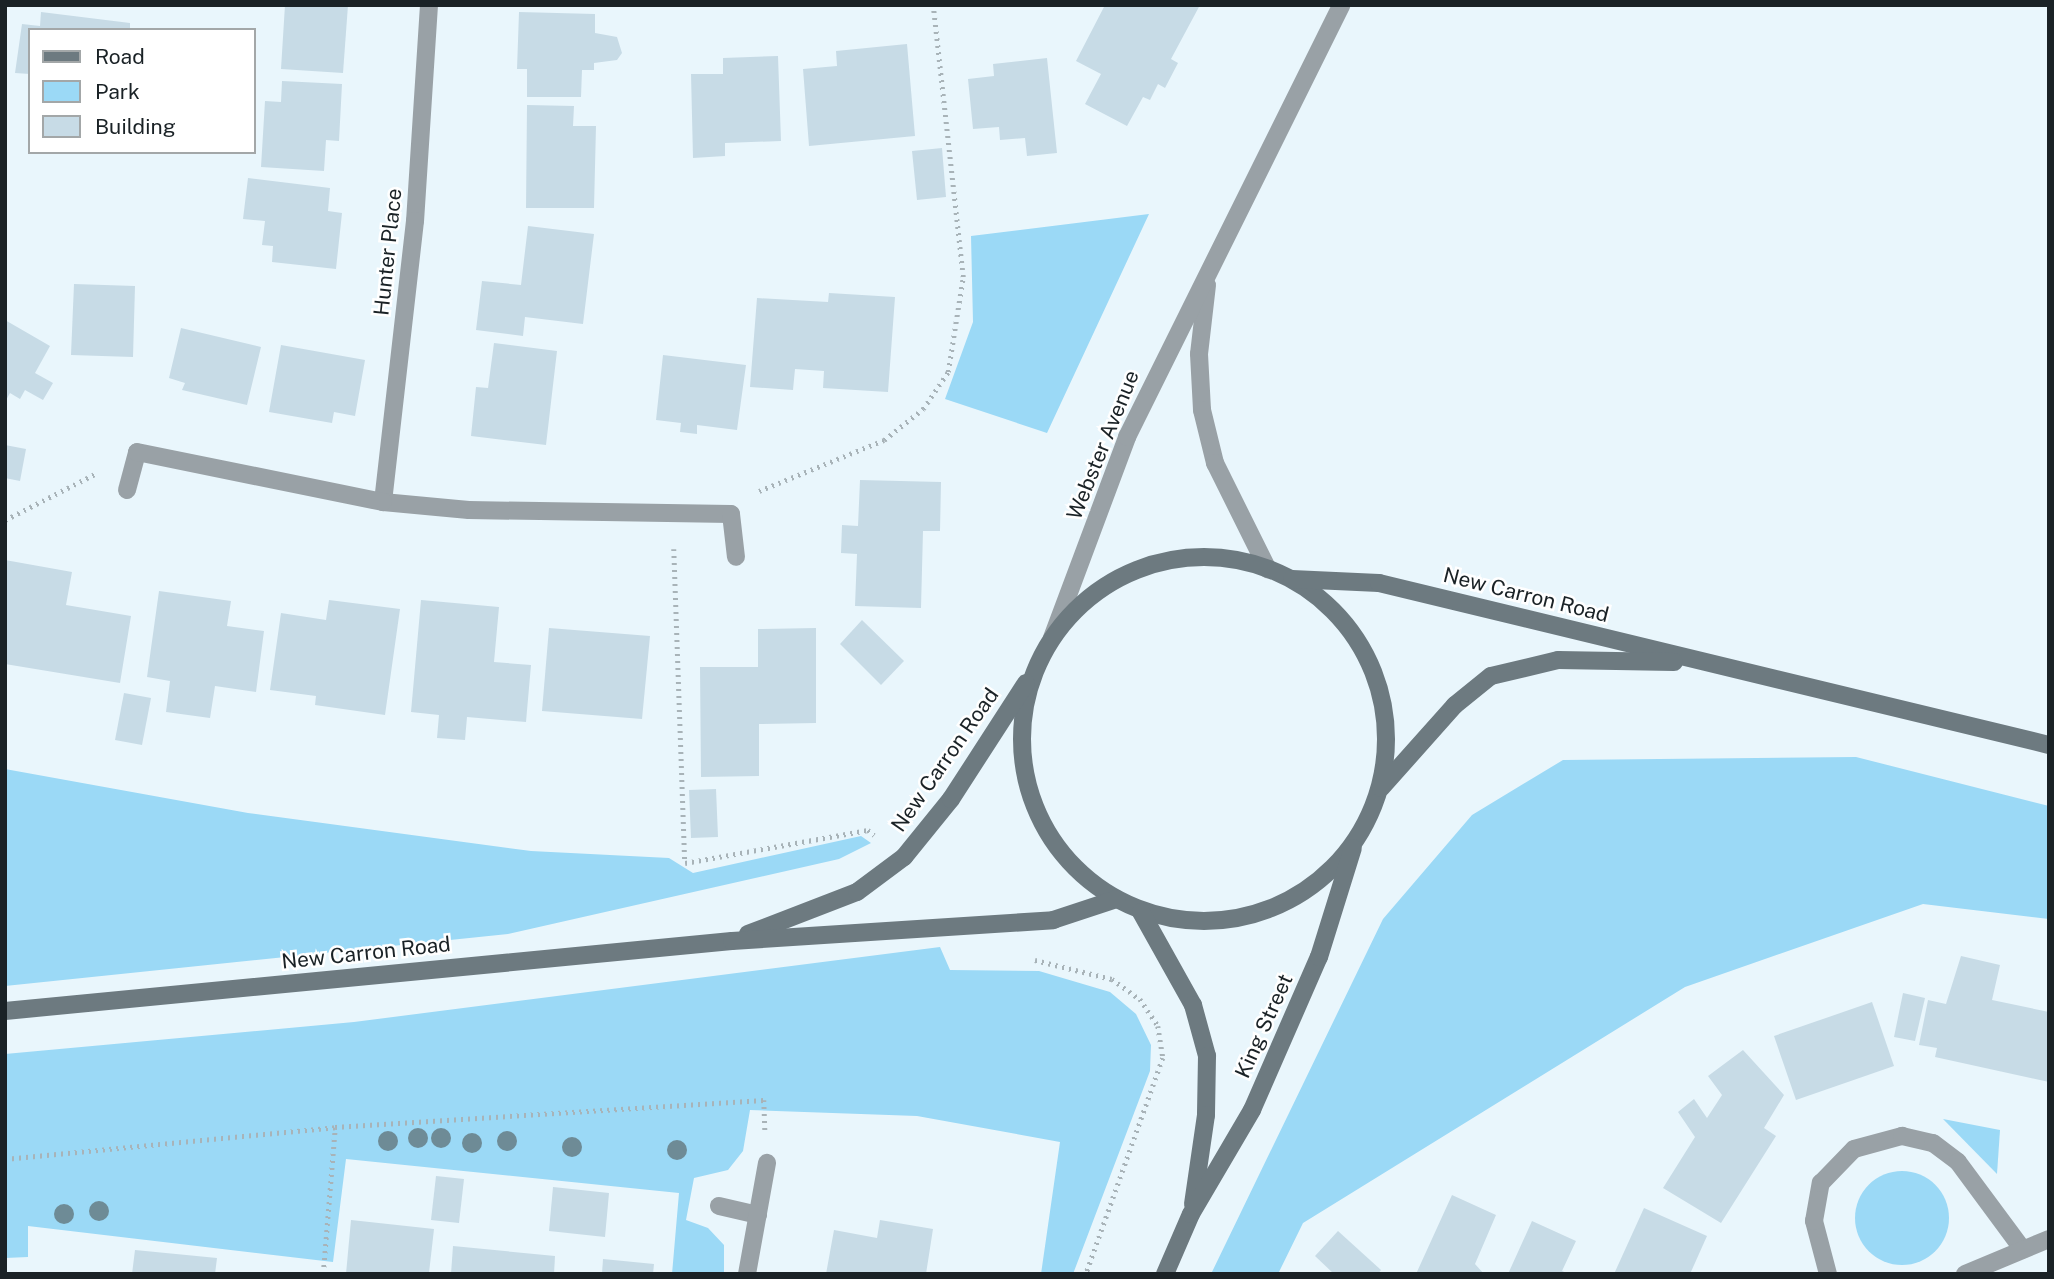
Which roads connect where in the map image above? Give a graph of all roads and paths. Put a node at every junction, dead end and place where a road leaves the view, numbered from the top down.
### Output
1 (429, 5) edge
2 (933, 5) edge
3 (1341, 5) edge
4 (1209, 274) junction
5 (137, 452) junction
6 (127, 491) dead end
7 (383, 502) junction
8 (731, 514) junction
9 (5, 520) edge
10 (736, 557) dead end
11 (1268, 570) junction
12 (1292, 579) junction
13 (1052, 638) junction
14 (1706, 662) junction
15 (1037, 667) junction
16 (2049, 746) edge
17 (1381, 789) junction
18 (1354, 845) junction
19 (1117, 899) junction
20 (1141, 912) junction
21 (732, 941) junction
22 (5, 1011) edge
23 (335, 1127) junction
24 (5, 1159) edge
25 (767, 1163) joint
26 (719, 1206) dead end
27 (1191, 1214) junction
28 (758, 1215) junction
29 (2049, 1238) edge
30 (2023, 1250) junction
31 (323, 1274) edge
32 (747, 1274) edge
33 (1166, 1274) edge
34 (1828, 1274) edge
35 (1965, 1274) edge

1 - 7 street, Hunter Place
2 - 8 path
3 - 4 street, Webster Avenue
4 - 11 street, Webster Avenue
4 - 13 street, Webster Avenue
5 - 6 street
5 - 7 street
5 - 9 path
7 - 8 street
8 - 10 street
11 - 12 main road
11 - 13 main road
12 - 14 main road, New Carron Road
12 - 17 main road
13 - 15 main road
14 - 16 main road, New Carron Road
14 - 17 main road, New Carron Road
15 - 19 main road
15 - 21 main road, New Carron Road
17 - 18 main road
18 - 20 main road
18 - 27 main road, King Street
19 - 20 main road
19 - 21 main road, New Carron Road
20 - 27 main road, King Street
21 - 22 main road, New Carron Road
23 - 24 path
23 - 25 path
23 - 31 path
25 - 28 street
26 - 28 street
27 - 33 main road, King Street
28 - 32 street
29 - 30 street
30 - 34 street
30 - 35 street

